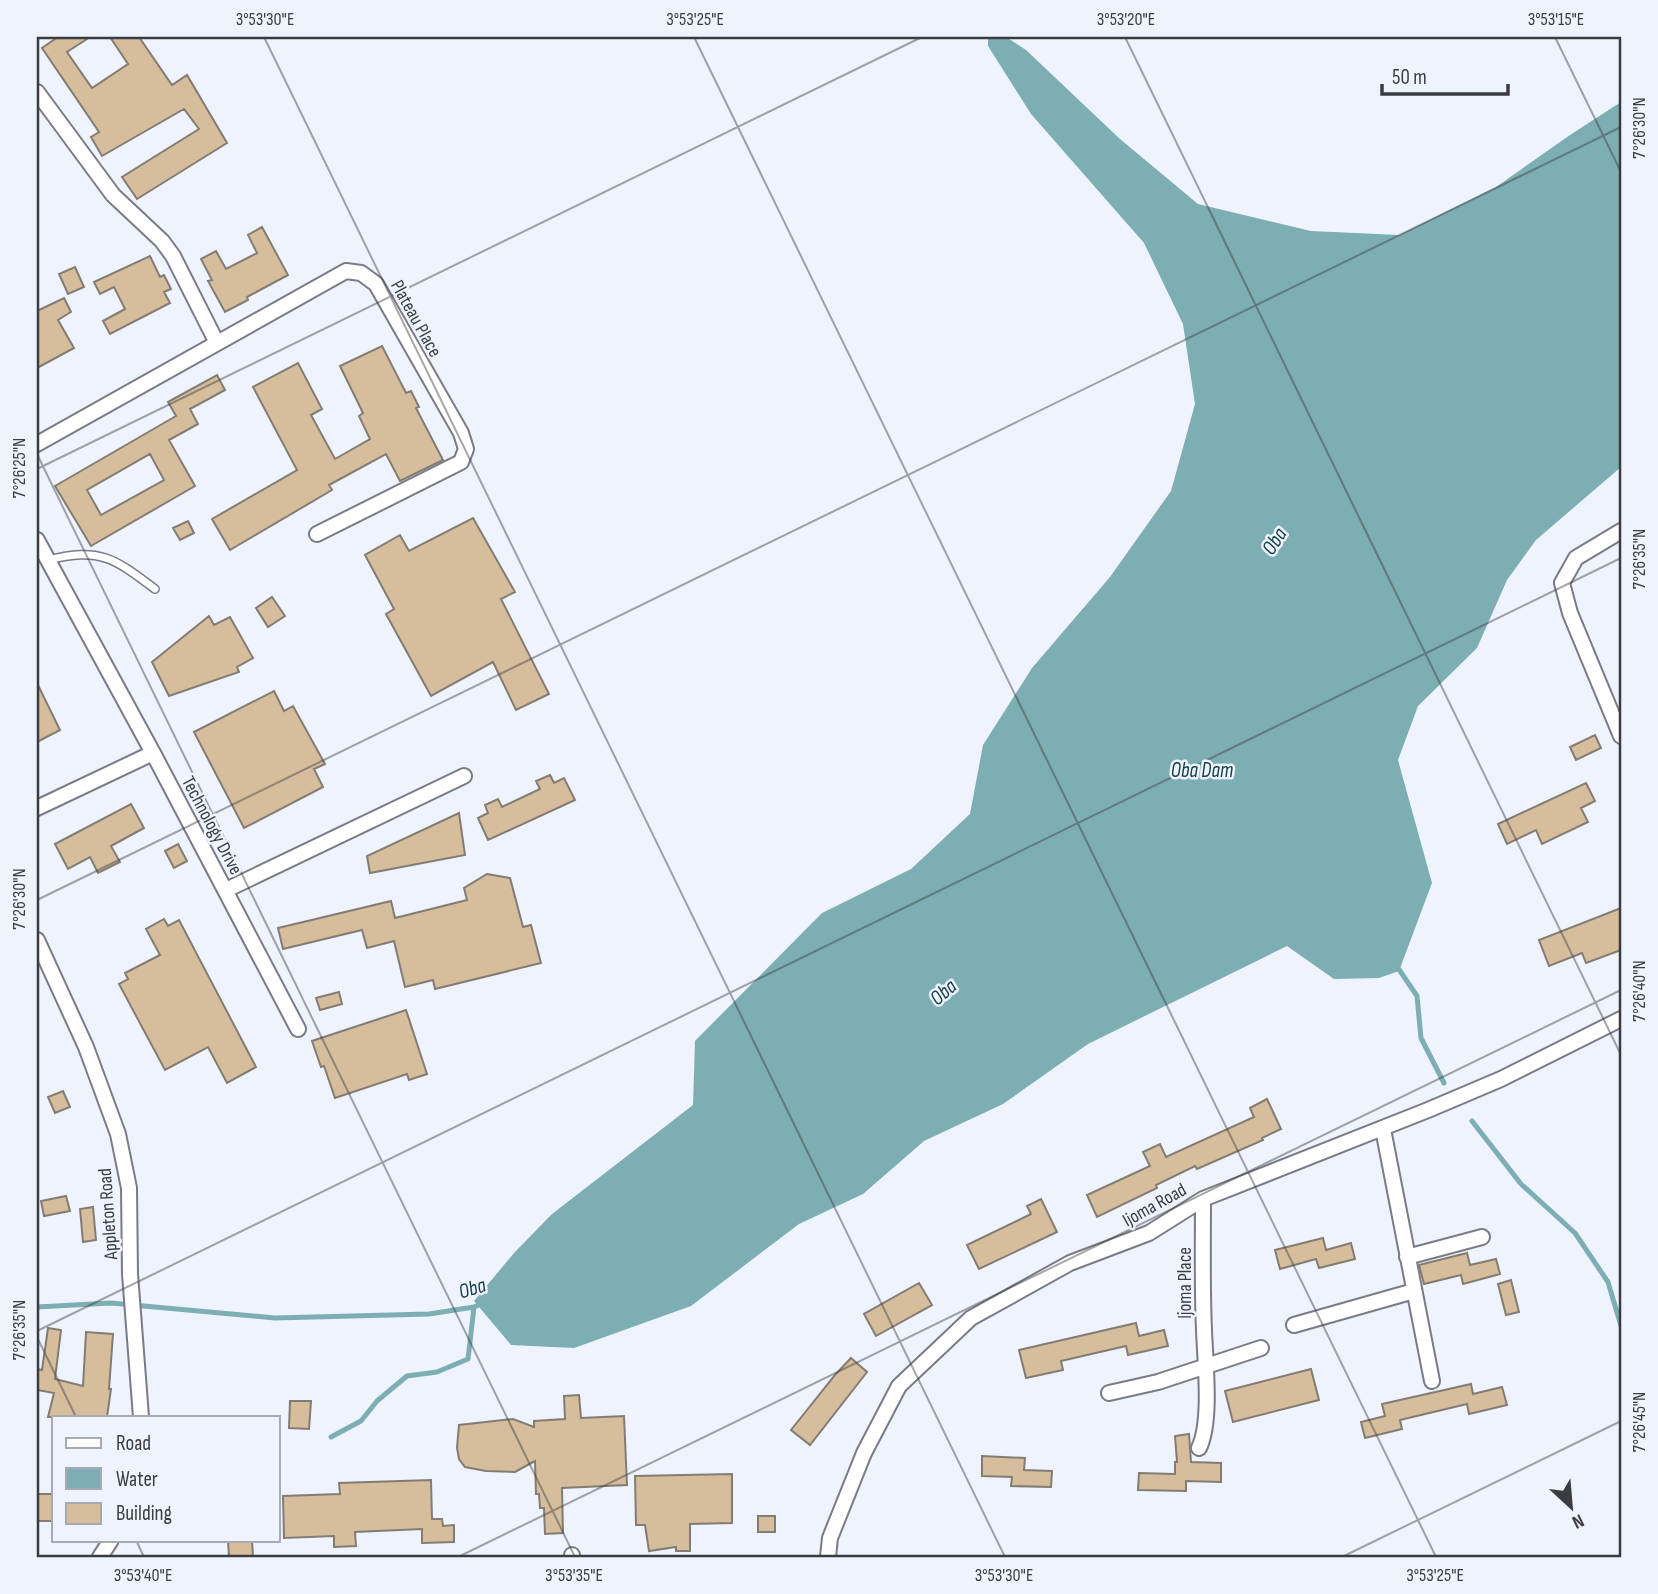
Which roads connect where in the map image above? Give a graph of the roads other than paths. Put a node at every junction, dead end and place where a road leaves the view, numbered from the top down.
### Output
1 (37, 92) edge
2 (217, 343) junction
3 (37, 444) edge
4 (1621, 531) edge
5 (317, 534) dead end
6 (37, 540) edge
7 (48, 560) junction
8 (155, 589) dead end
9 (1621, 735) edge
10 (153, 753) junction
11 (464, 776) dead end
12 (37, 808) edge
13 (226, 890) junction
14 (37, 940) edge
15 (1621, 1019) edge
16 (298, 1029) dead end
17 (1382, 1129) junction
18 (1203, 1199) junction
19 (1482, 1237) dead end
20 (1408, 1256) junction
21 (1414, 1291) junction
22 (1294, 1325) dead end
23 (1261, 1348) dead end
24 (1206, 1366) junction
25 (1432, 1381) dead end
26 (1109, 1393) dead end
27 (141, 1416) edge
28 (1199, 1448) dead end
29 (110, 1542) edge
30 (100, 1557) edge
31 (828, 1557) edge

1 - 2 street
2 - 3 street, Plateau Place
2 - 5 street, Plateau Place
4 - 9 street
6 - 7 street
7 - 8 lane
7 - 10 street
10 - 12 street
10 - 13 street, Technology Drive
11 - 13 street
13 - 16 street, Technology Drive
14 - 27 street, Appleton Road
15 - 17 street, Ijoma Road
17 - 18 street, Ijoma Road
17 - 20 street
18 - 24 street, Ijoma Place
18 - 31 street, Ijoma Road
19 - 20 street
20 - 21 street
21 - 22 street
21 - 25 street
23 - 24 street
24 - 26 street
24 - 28 street, Ijoma Place
29 - 30 street

